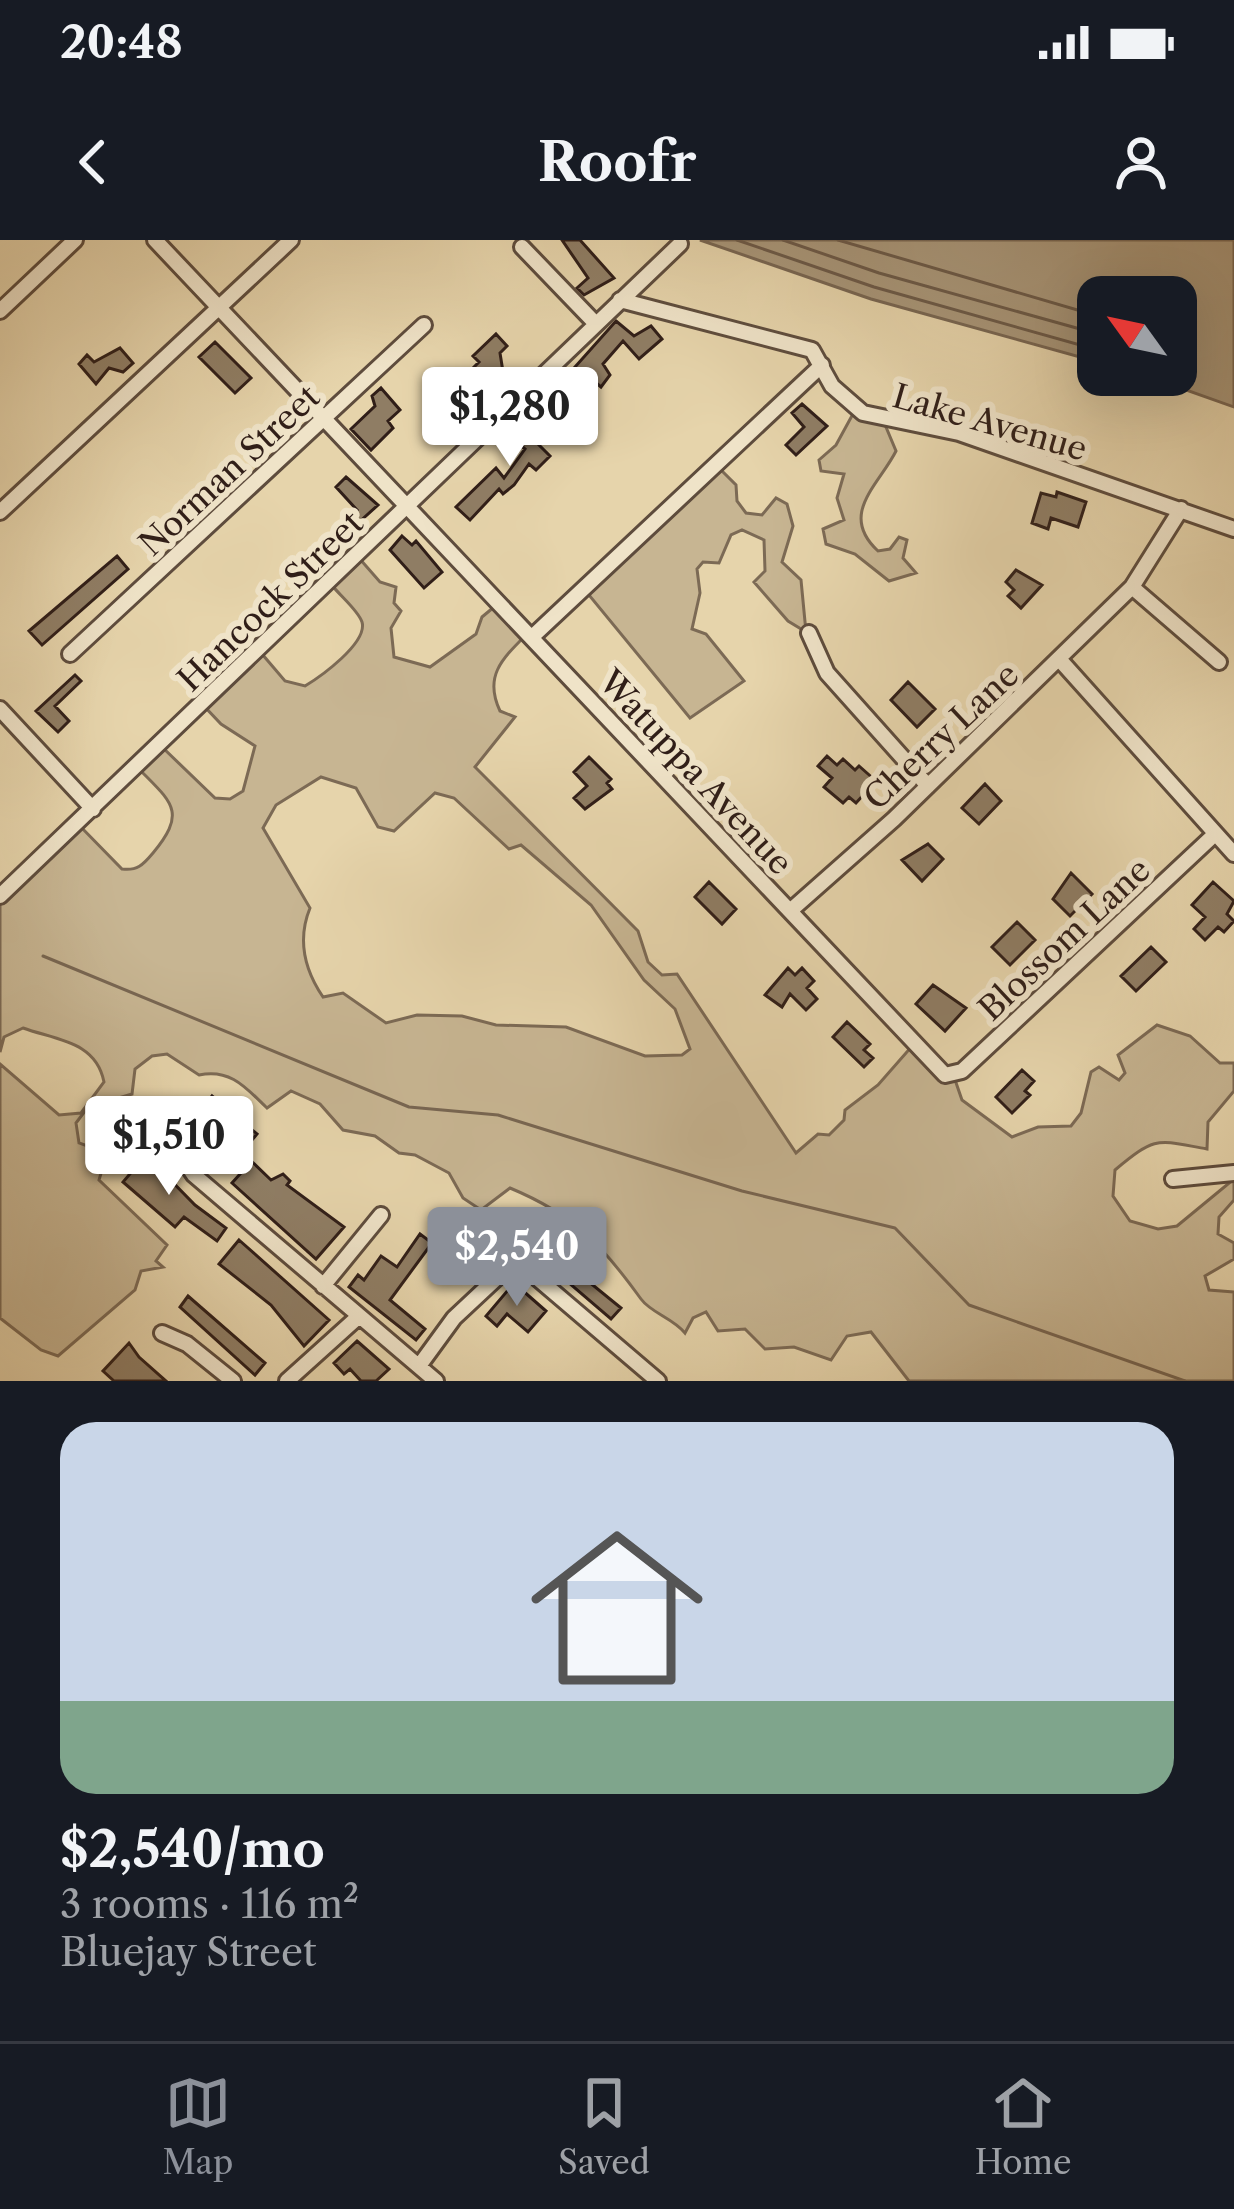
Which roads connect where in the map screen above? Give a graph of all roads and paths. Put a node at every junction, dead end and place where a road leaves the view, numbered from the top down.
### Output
1 (75, 240) edge
2 (155, 240) edge
3 (291, 240) edge
4 (680, 244) dead end
5 (523, 247) dead end
6 (620, 300) junction
7 (219, 308) junction
8 (0, 310) edge
9 (596, 324) junction
10 (424, 325) dead end
11 (822, 365) junction
12 (323, 419) junction
13 (405, 509) junction
14 (1180, 509) junction
15 (0, 512) edge
16 (1234, 529) edge
17 (1128, 591) junction
18 (809, 633) dead end
19 (532, 637) junction
20 (70, 654) dead end
21 (1060, 660) junction
22 (1220, 662) dead end
23 (2, 717) edge
24 (928, 786) junction
25 (93, 809) junction
26 (1215, 834) junction
27 (1234, 854) edge
28 (0, 896) edge
29 (790, 911) junction
30 (944, 1076) joint
31 (184, 1140) dead end
32 (1234, 1173) edge
33 (1173, 1179) dead end
34 (381, 1215) dead end
35 (323, 1286) junction
36 (358, 1317) junction
37 (162, 1334) dead end
38 (418, 1366) junction
39 (233, 1381) edge
40 (287, 1381) edge
41 (436, 1381) edge
42 (658, 1381) edge

1 - 8 street
2 - 7 street, Watuppa Avenue
3 - 7 street
4 - 6 street, Hancock Street
5 - 9 street
6 - 9 street, Hancock Street
6 - 11 street, Lake Avenue
7 - 12 street, Watuppa Avenue
7 - 15 street
9 - 13 street, Hancock Street
10 - 12 street, Norman Street
11 - 14 street, Lake Avenue
11 - 19 street
12 - 13 street, Watuppa Avenue
12 - 20 street, Norman Street
13 - 19 street, Watuppa Avenue
13 - 25 street, Hancock Street
14 - 16 street, Lake Avenue
14 - 17 street, Cherry Lane
17 - 21 street, Cherry Lane
17 - 22 street
18 - 24 street
19 - 29 street, Watuppa Avenue
21 - 24 street, Cherry Lane
21 - 26 street
23 - 25 street
24 - 29 street, Cherry Lane
25 - 28 street, Hancock Street
26 - 27 street
26 - 30 street, Blossom Lane
29 - 30 street, Watuppa Avenue
31 - 35 street
32 - 33 street
34 - 35 street
35 - 36 street
36 - 38 street
36 - 40 street
37 - 39 street
38 - 41 street
38 - 42 street

